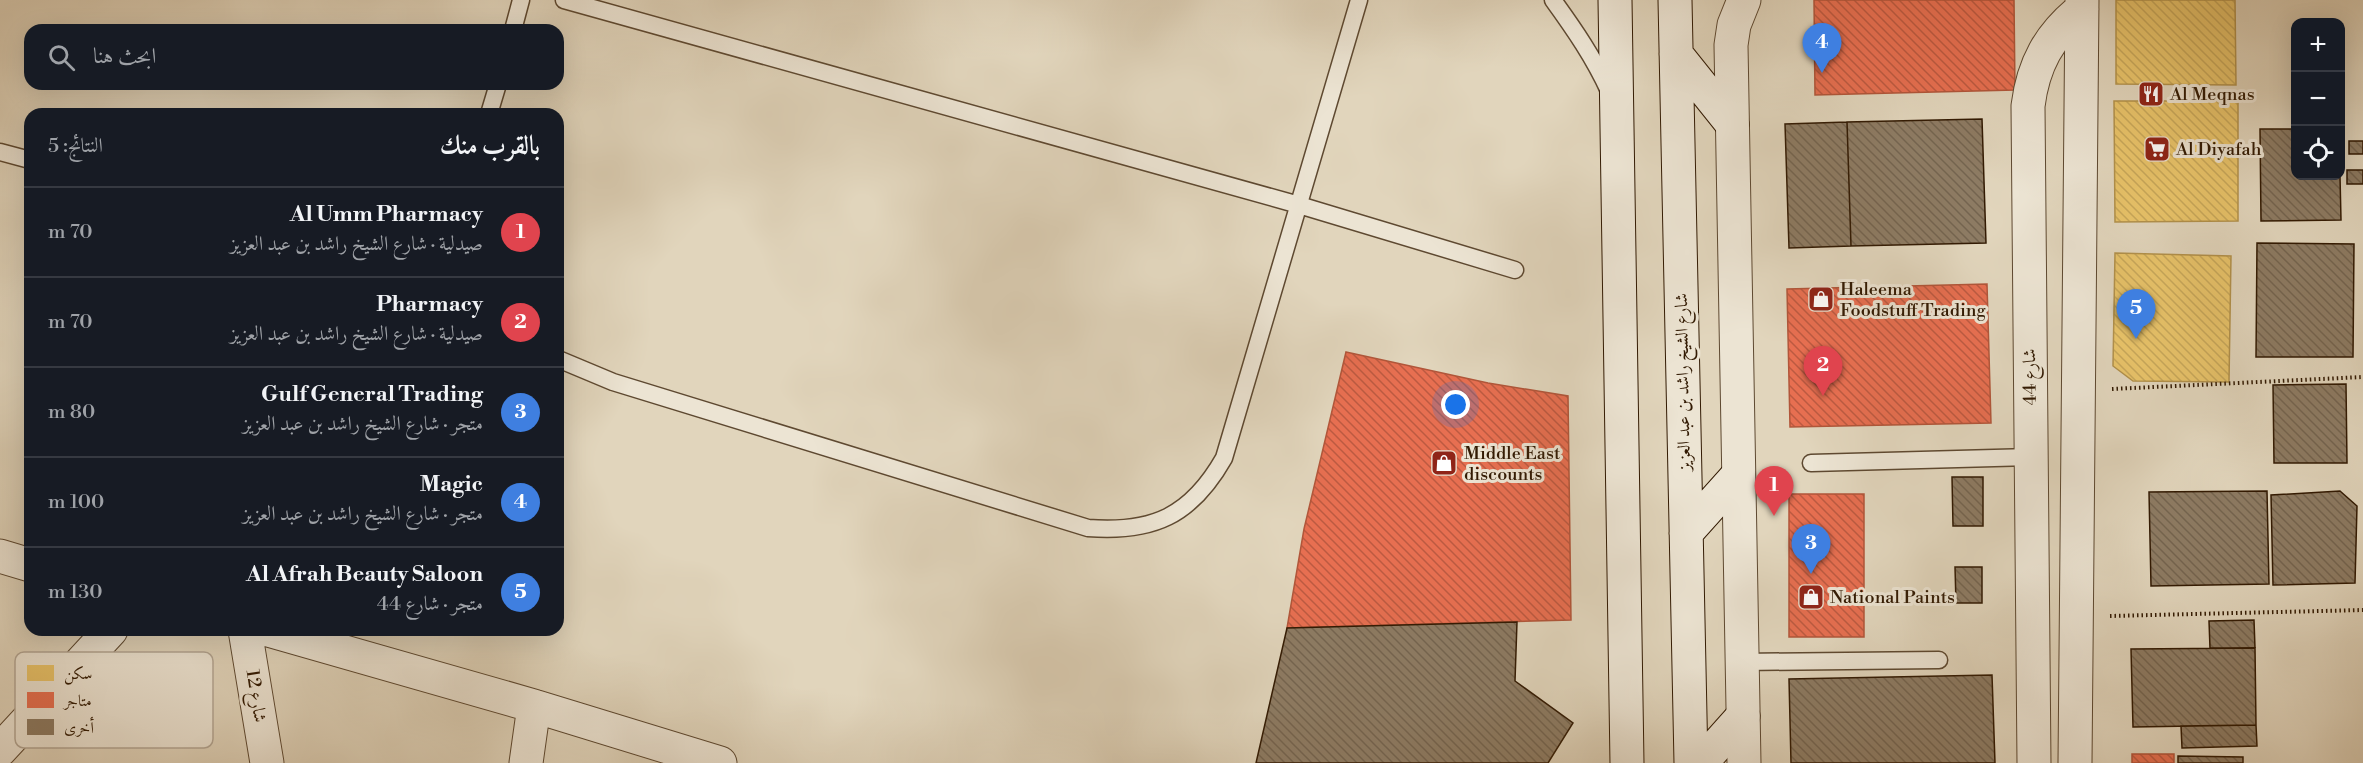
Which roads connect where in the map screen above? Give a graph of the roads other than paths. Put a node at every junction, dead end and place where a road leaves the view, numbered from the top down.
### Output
1 (521, 0) edge
2 (564, 0) edge
3 (1359, 0) edge
4 (1553, 0) edge
5 (1615, 0) edge
6 (1744, 0) edge
7 (2082, 4) edge
8 (1679, 6) edge
9 (515, 24) edge
10 (1676, 54) junction
11 (496, 90) edge
12 (491, 108) edge
13 (1618, 113) junction
14 (1732, 124) junction
15 (0, 152) edge
16 (24, 158) edge
17 (1299, 205) junction
18 (1515, 270) dead end
19 (564, 361) edge
20 (2031, 457) junction
21 (1811, 463) dead end
22 (1738, 476) junction
23 (1686, 533) junction
24 (0, 556) edge
25 (24, 562) edge
26 (105, 636) edge
27 (246, 636) edge
28 (289, 636) edge
29 (91, 652) edge
30 (1939, 660) dead end
31 (1742, 662) junction
32 (534, 706) junction
33 (1743, 716) junction
34 (15, 734) edge
35 (0, 750) edge
36 (267, 763) edge
37 (526, 763) edge
38 (720, 763) edge
39 (1628, 763) edge
40 (1691, 763) edge
41 (1701, 763) edge
42 (1744, 763) edge
43 (2034, 763) edge
44 (2075, 763) edge

1 - 9 lane
2 - 17 lane
3 - 17 lane
4 - 13 lane
5 - 13 street
6 - 14 street
7 - 20 street, شارع 44
7 - 44 street, شارع 44
8 - 10 street, شارع الشيخ راشد بن عبد العزيز
10 - 14 street
10 - 23 street, شارع الشيخ راشد بن عبد العزيز
11 - 12 lane
13 - 39 street
14 - 22 street
15 - 16 lane
17 - 18 lane
17 - 19 lane
20 - 21 lane
20 - 43 street, شارع 44
22 - 23 street
22 - 31 street
23 - 40 street, شارع الشيخ راشد بن عبد العزيز
24 - 25 street
26 - 29 street
27 - 36 street, شارع 12
28 - 32 street
30 - 31 lane
31 - 33 street
32 - 37 street
32 - 38 street
33 - 41 street
33 - 42 street
34 - 35 street

